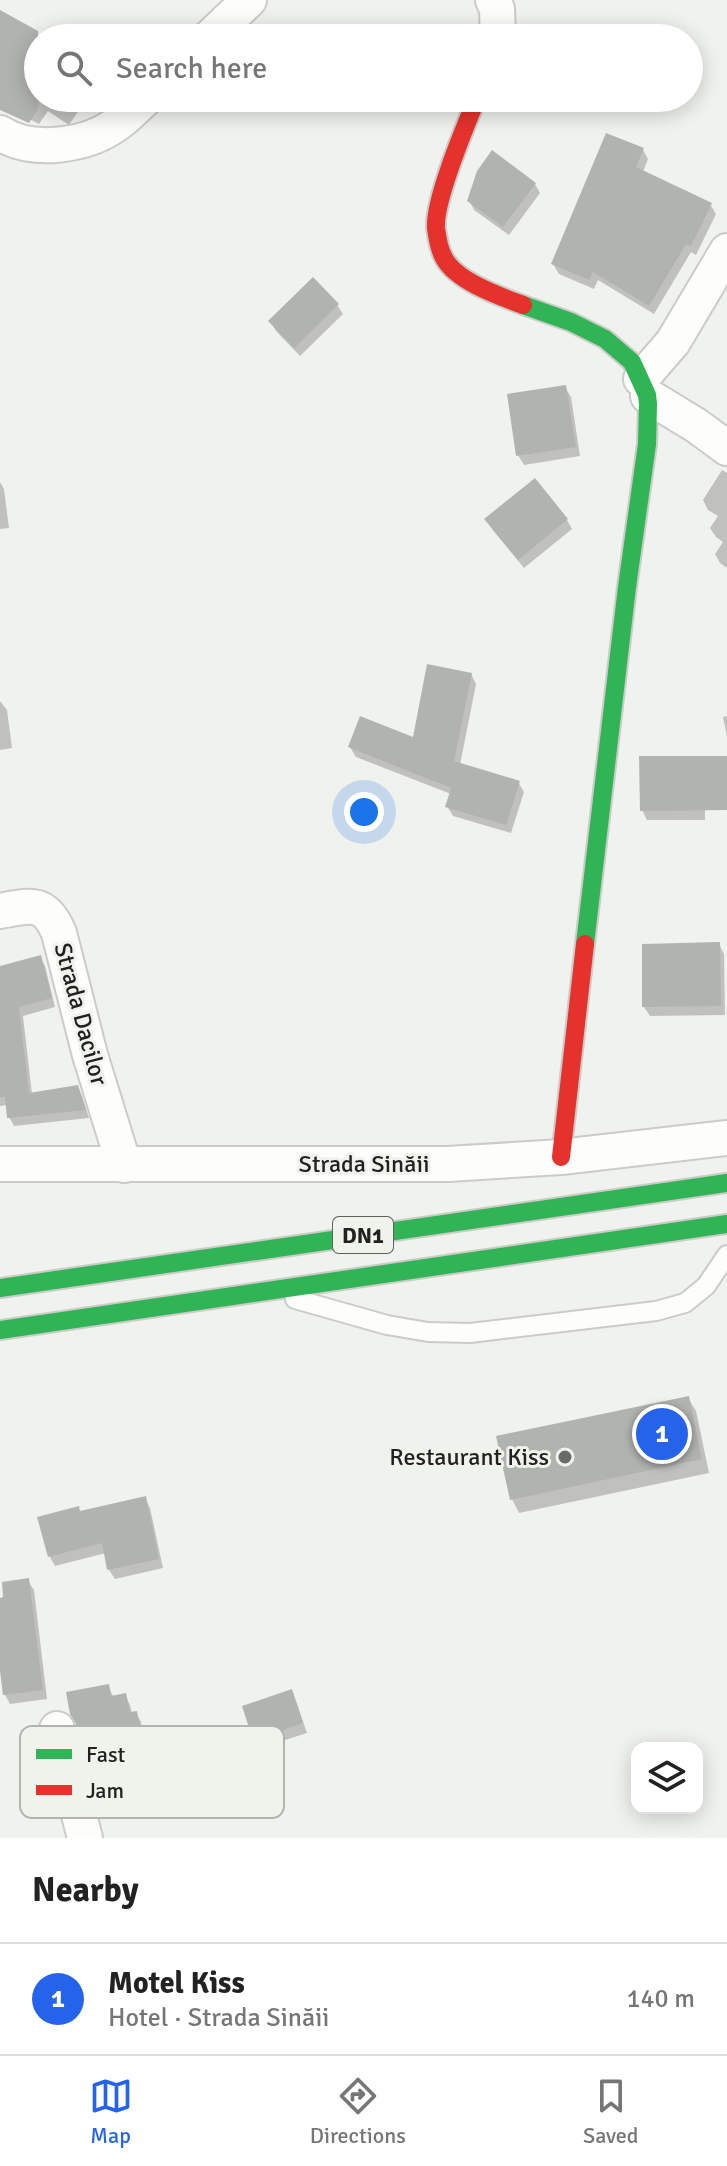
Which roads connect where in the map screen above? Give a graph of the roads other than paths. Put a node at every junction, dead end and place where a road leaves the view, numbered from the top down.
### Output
1 (249, 0) edge
2 (493, 0) edge
3 (224, 24) edge
4 (498, 24) edge
5 (130, 112) edge
6 (472, 112) edge
7 (0, 133) edge
8 (727, 251) edge
9 (644, 387) junction
10 (727, 448) edge
11 (0, 911) edge
12 (727, 1138) edge
13 (561, 1157) junction
14 (0, 1164) edge
15 (124, 1165) junction
16 (727, 1183) edge
17 (727, 1224) edge
18 (727, 1255) edge
19 (0, 1288) edge
20 (268, 1290) junction
21 (0, 1330) edge
22 (80, 1818) edge
23 (85, 1838) edge

1 - 3 street
2 - 4 street
5 - 7 street
6 - 9 main road
8 - 9 street
9 - 10 street
9 - 13 main road
11 - 15 street, Strada Dacilor
12 - 13 street, Strada Sinăii
13 - 15 street, Strada Sinăii
14 - 15 street, Strada Sinăii
16 - 19 main road, DN1
17 - 20 main road, DN1
18 - 20 lane
20 - 21 main road, DN1
22 - 23 street

